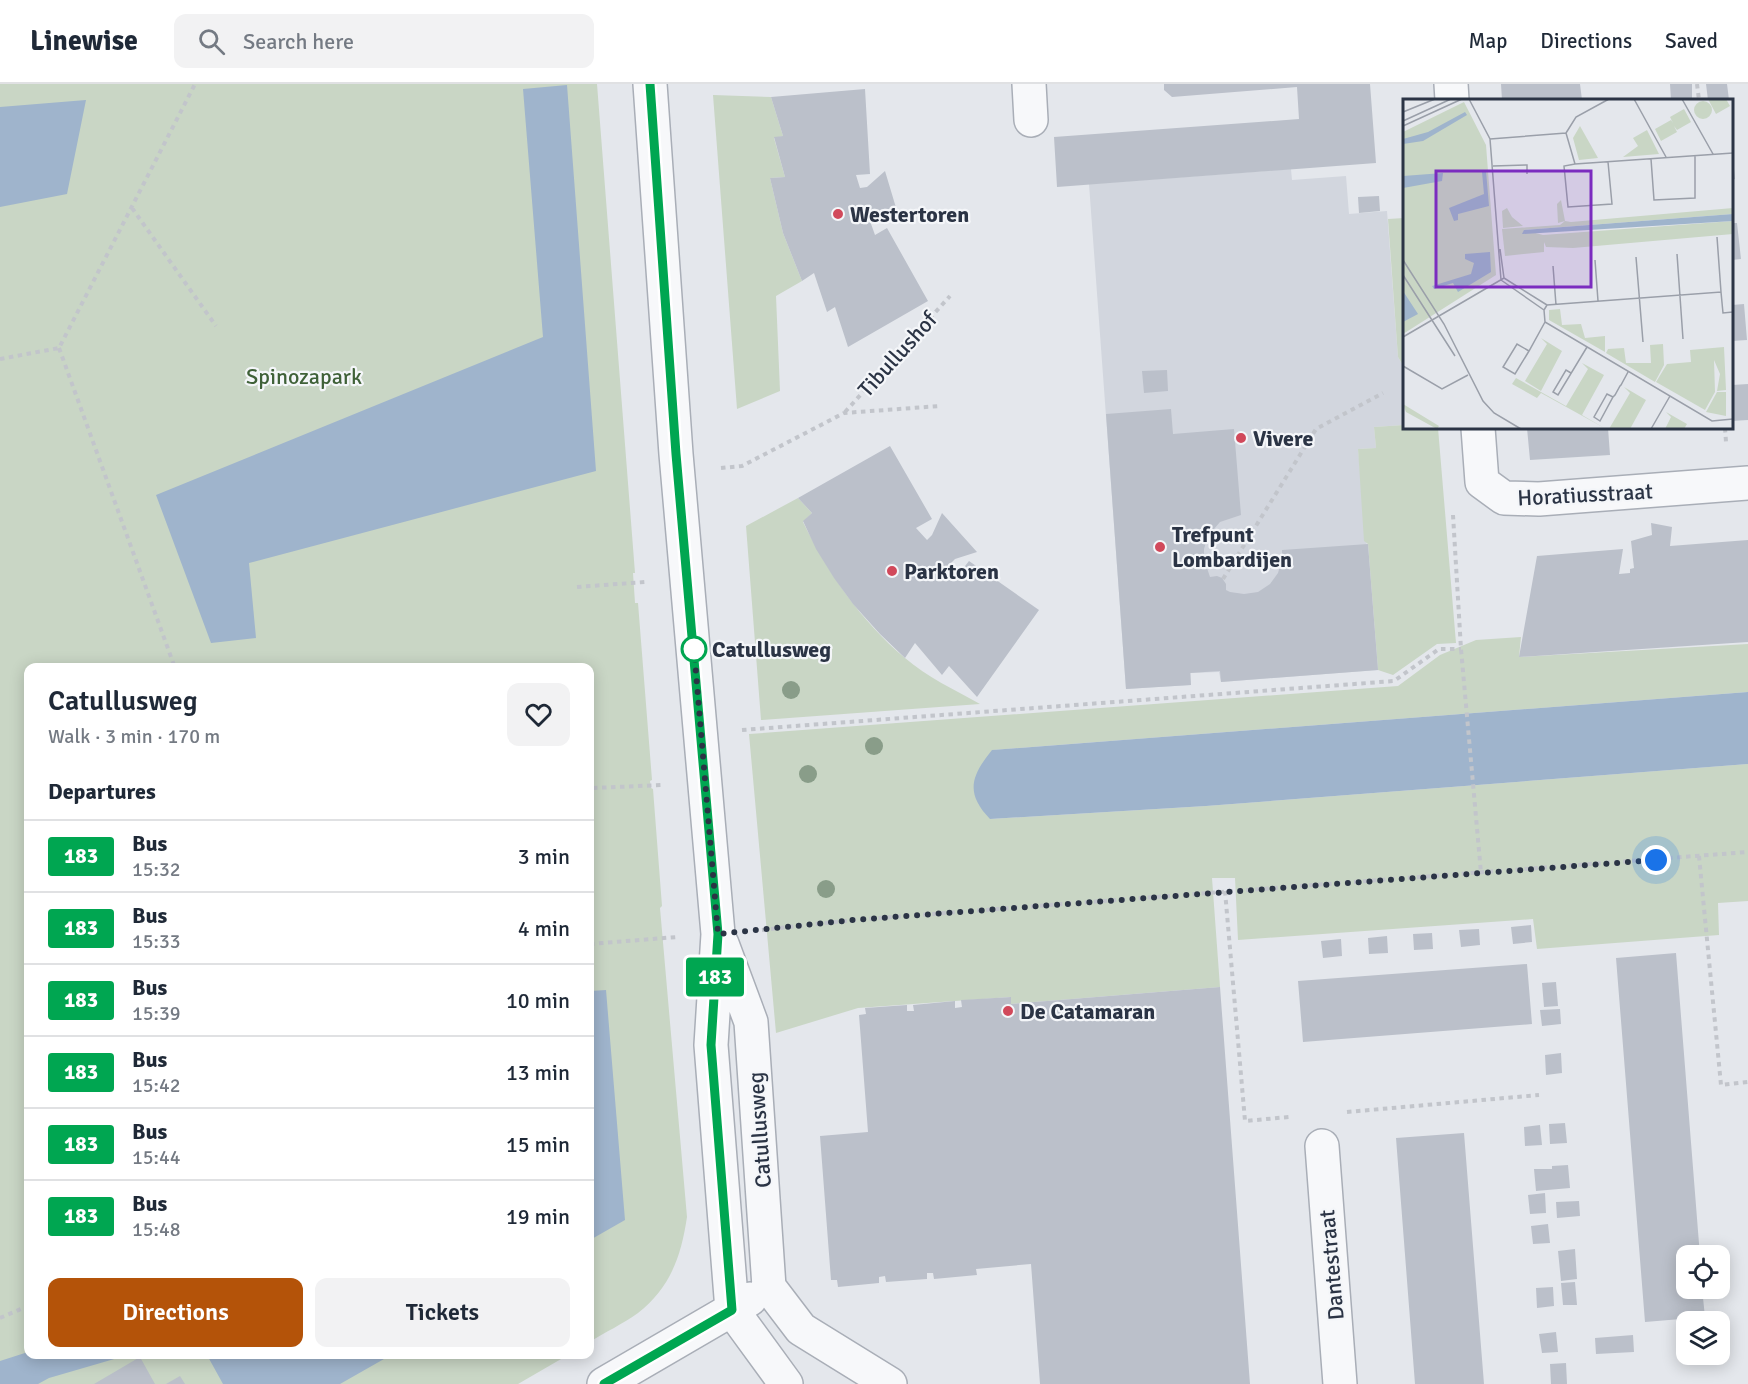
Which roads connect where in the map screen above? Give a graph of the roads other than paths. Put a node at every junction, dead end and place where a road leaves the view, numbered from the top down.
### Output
1 (650, 84) edge
2 (1029, 84) edge
3 (1451, 84) edge
4 (1452, 99) edge
5 (1031, 120) dead end
6 (1478, 429) edge
7 (1748, 483) edge
8 (718, 934) junction
9 (1322, 1146) dead end
10 (770, 1287) junction
11 (732, 1310) junction
12 (604, 1384) edge
13 (786, 1384) edge
14 (890, 1384) edge
15 (1341, 1384) edge

1 - 8 street, Catullusweg
2 - 5 street
3 - 4 street
6 - 7 street, Horatiusstraat
8 - 10 street, Catullusweg
8 - 11 street, Catullusweg
9 - 15 street, Dantestraat
10 - 11 street
10 - 14 street
11 - 12 street
11 - 13 street

